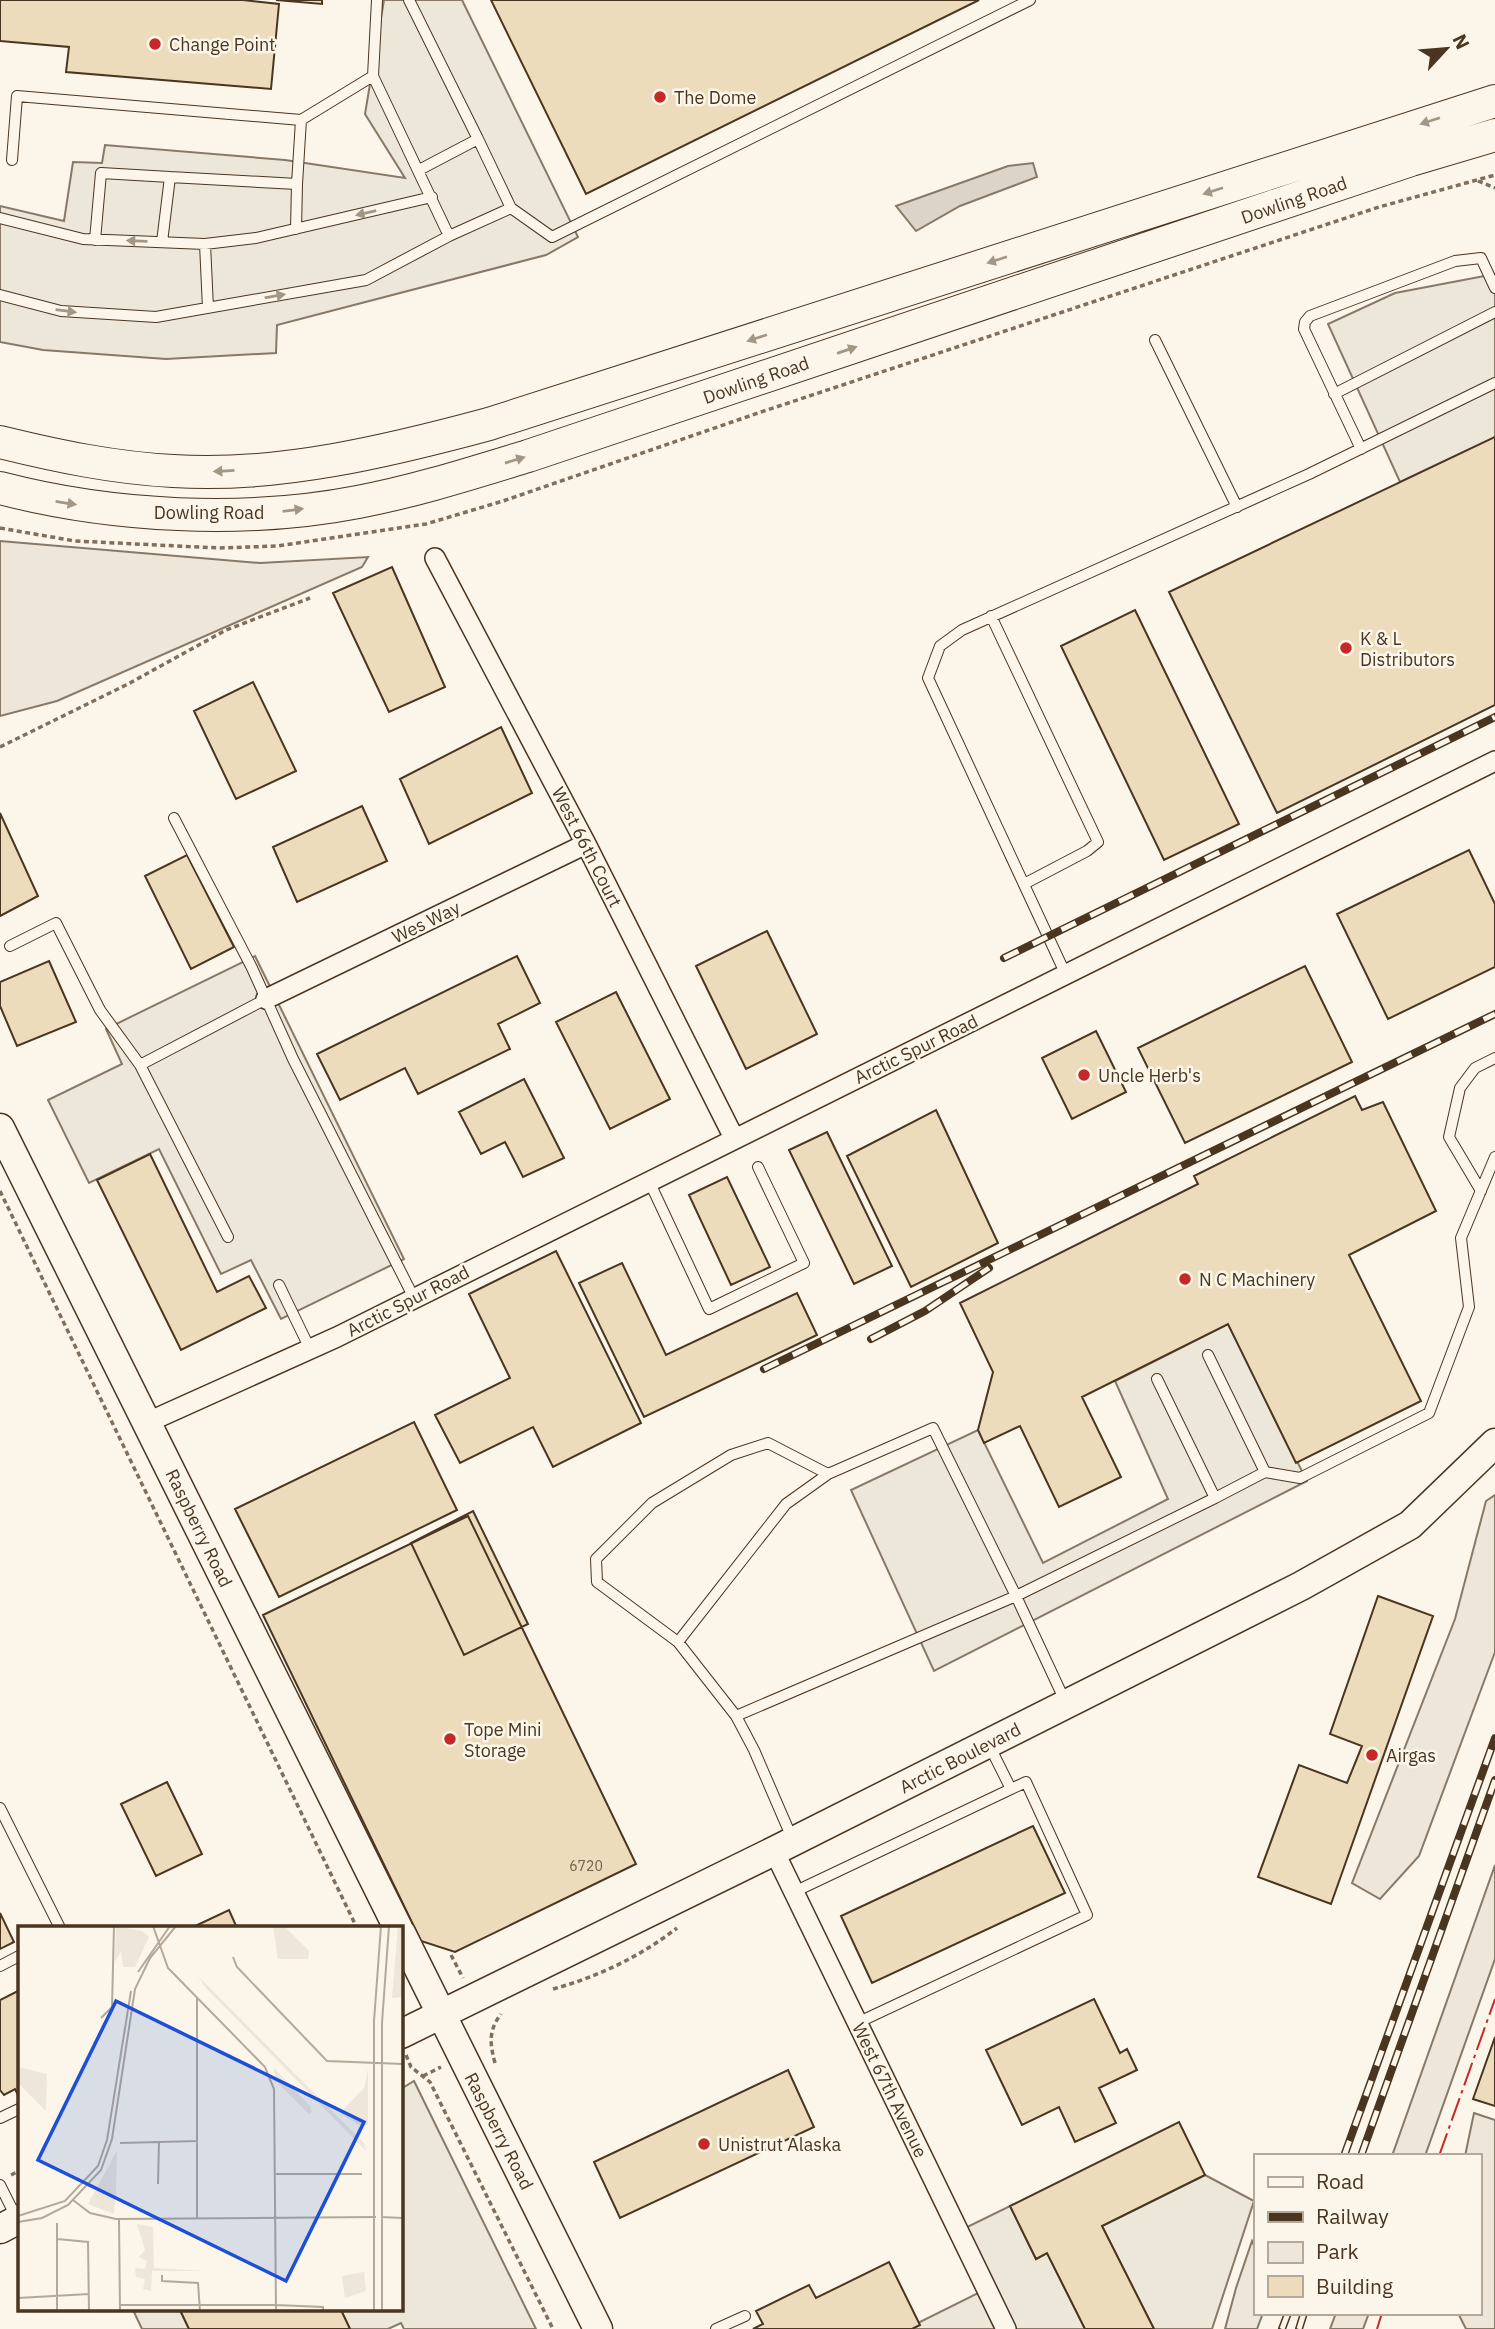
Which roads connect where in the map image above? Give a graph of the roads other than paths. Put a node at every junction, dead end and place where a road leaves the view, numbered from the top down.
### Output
1 (377, 0) edge
2 (409, 0) edge
3 (1031, 0) edge
4 (373, 76) junction
5 (1495, 100) edge
6 (301, 120) junction
7 (1495, 135) edge
8 (478, 139) junction
9 (12, 160) dead end
10 (419, 170) junction
11 (170, 177) junction
12 (297, 184) junction
13 (432, 197) junction
14 (510, 208) junction
15 (0, 218) edge
16 (296, 229) junction
17 (449, 236) junction
18 (95, 240) junction
19 (162, 242) junction
20 (205, 244) junction
21 (1495, 288) edge
22 (0, 295) edge
23 (208, 308) junction
24 (1495, 312) edge
25 (1155, 340) dead end
26 (1495, 383) edge
27 (1335, 394) junction
28 (0, 442) edge
29 (1361, 449) junction
30 (0, 488) edge
31 (1237, 507) junction
32 (435, 558) dead end
33 (991, 617) junction
34 (1495, 761) edge
35 (174, 818) dead end
36 (586, 844) junction
37 (1024, 884) junction
38 (10, 946) dead end
39 (1066, 975) junction
40 (267, 999) junction
41 (1495, 1058) edge
42 (140, 1065) junction
43 (0, 1128) edge
44 (734, 1138) junction
45 (1495, 1157) edge
46 (758, 1167) dead end
47 (648, 1181) junction
48 (1481, 1191) junction
49 (228, 1237) dead end
50 (279, 1285) dead end
51 (414, 1298) junction
52 (310, 1349) junction
53 (1208, 1355) dead end
54 (1157, 1379) dead end
55 (146, 1423) junction
56 (1495, 1443) edge
57 (1265, 1472) junction
58 (828, 1474) junction
59 (1214, 1498) junction
60 (1016, 1596) junction
61 (678, 1642) junction
62 (1067, 1704) junction
63 (736, 1716) junction
64 (988, 1744) junction
65 (1011, 1789) junction
66 (0, 1808) edge
67 (784, 1847) junction
68 (794, 1892) junction
69 (59, 1926) edge
70 (397, 1926) edge
71 (402, 1935) edge
72 (18, 1957) edge
73 (0, 1966) edge
74 (441, 2014) junction
75 (858, 2023) junction
76 (402, 2034) edge
77 (18, 2109) edge
78 (0, 2118) edge
79 (0, 2185) edge
80 (12, 2223) edge
81 (744, 2316) dead end
82 (598, 2329) edge
83 (716, 2329) edge
84 (1006, 2329) edge

1 - 4 lane
2 - 8 lane
3 - 14 lane
4 - 6 lane
4 - 10 lane
5 -> 28 main road, Dowling Road
6 - 9 lane
6 - 12 lane
30 -> 7 main road, Dowling Road
8 - 10 lane
8 - 14 lane
10 - 13 lane
11 - 12 lane
11 - 18 lane
11 - 19 lane
12 - 16 lane
13 -> 16 lane
13 - 17 lane
14 - 17 lane
15 - 18 lane
16 - 20 lane
23 -> 17 lane
19 -> 18 lane
19 - 20 lane
20 - 23 lane
21 - 27 lane
22 -> 23 lane
24 - 27 lane
25 - 31 lane
26 - 29 lane
27 - 29 lane
29 - 31 lane
31 - 33 lane
32 - 36 street, West 66th Court
33 - 37 lane
33 - 37 lane
34 - 39 street, Arctic Spur Road
35 - 40 lane
36 - 40 street, Wes Way
36 - 44 street, West 66th Court
37 - 39 lane
38 - 42 lane
39 - 44 street, Arctic Spur Road
40 - 42 lane
40 - 51 lane
41 - 48 lane
42 - 49 lane
43 - 55 main road, Raspberry Road
44 - 47 street, Arctic Spur Road
45 - 48 lane
46 - 47 lane
47 - 51 street, Arctic Spur Road
48 - 57 lane
50 - 52 lane
51 - 52 street, Arctic Spur Road
52 - 55 street, Arctic Spur Road
53 - 57 lane
54 - 59 lane
55 - 70 main road, Raspberry Road
56 - 62 main road, Arctic Boulevard
57 - 59 lane
58 - 60 lane
58 - 61 lane
58 - 61 lane
59 - 60 lane
60 - 62 lane
60 - 63 lane
61 - 63 lane
62 - 64 main road, Arctic Boulevard
63 - 67 lane
64 - 65 lane
64 - 67 main road, Arctic Boulevard
65 - 68 lane
65 - 75 lane
66 - 69 lane
67 - 68 street, West 67th Avenue
67 - 74 main road, Arctic Boulevard
68 - 75 street, West 67th Avenue
71 - 74 main road, Raspberry Road
72 - 73 lane
74 - 76 main road, Arctic Boulevard
74 - 82 main road, Raspberry Road
75 - 84 street, West 67th Avenue
77 - 78 lane
79 - 80 lane
81 - 83 lane

